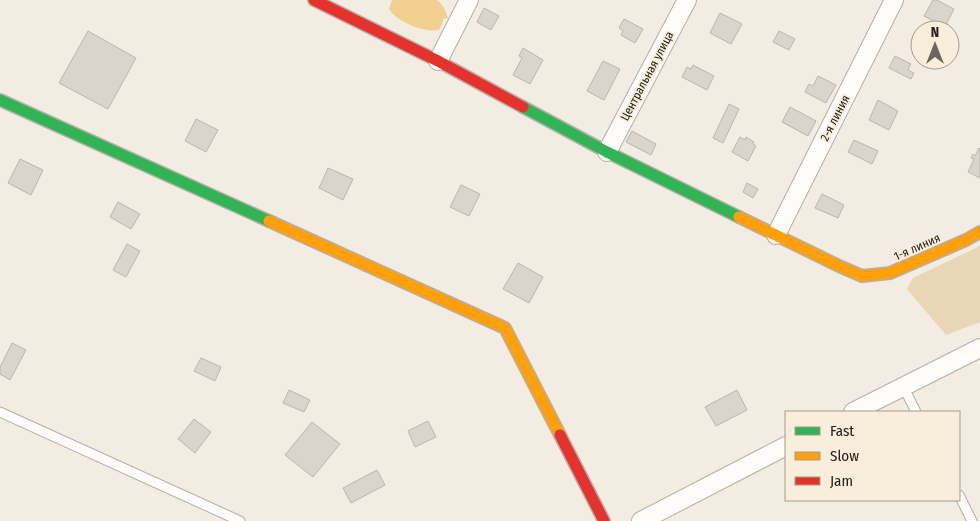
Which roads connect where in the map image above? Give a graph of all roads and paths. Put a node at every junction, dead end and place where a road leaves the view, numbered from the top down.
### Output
1 (314, 0) edge
2 (469, 0) edge
3 (687, 0) edge
4 (894, 0) edge
5 (438, 62) junction
6 (0, 100) edge
7 (607, 152) junction
8 (980, 232) edge
9 (776, 235) junction
10 (980, 348) edge
11 (903, 386) junction
12 (855, 411) edge
13 (916, 411) edge
14 (0, 412) edge
15 (785, 447) edge
16 (960, 496) edge
17 (240, 521) edge
18 (604, 521) edge
19 (641, 521) edge
20 (972, 521) edge

1 - 5 street
2 - 5 street
3 - 7 street, Центральная улица
4 - 9 street, 2-я линия
5 - 7 street
6 - 18 street
7 - 9 street
8 - 9 street, 1-я линия
10 - 11 street
11 - 12 street
11 - 13 lane
14 - 17 lane
15 - 19 street
16 - 20 lane

